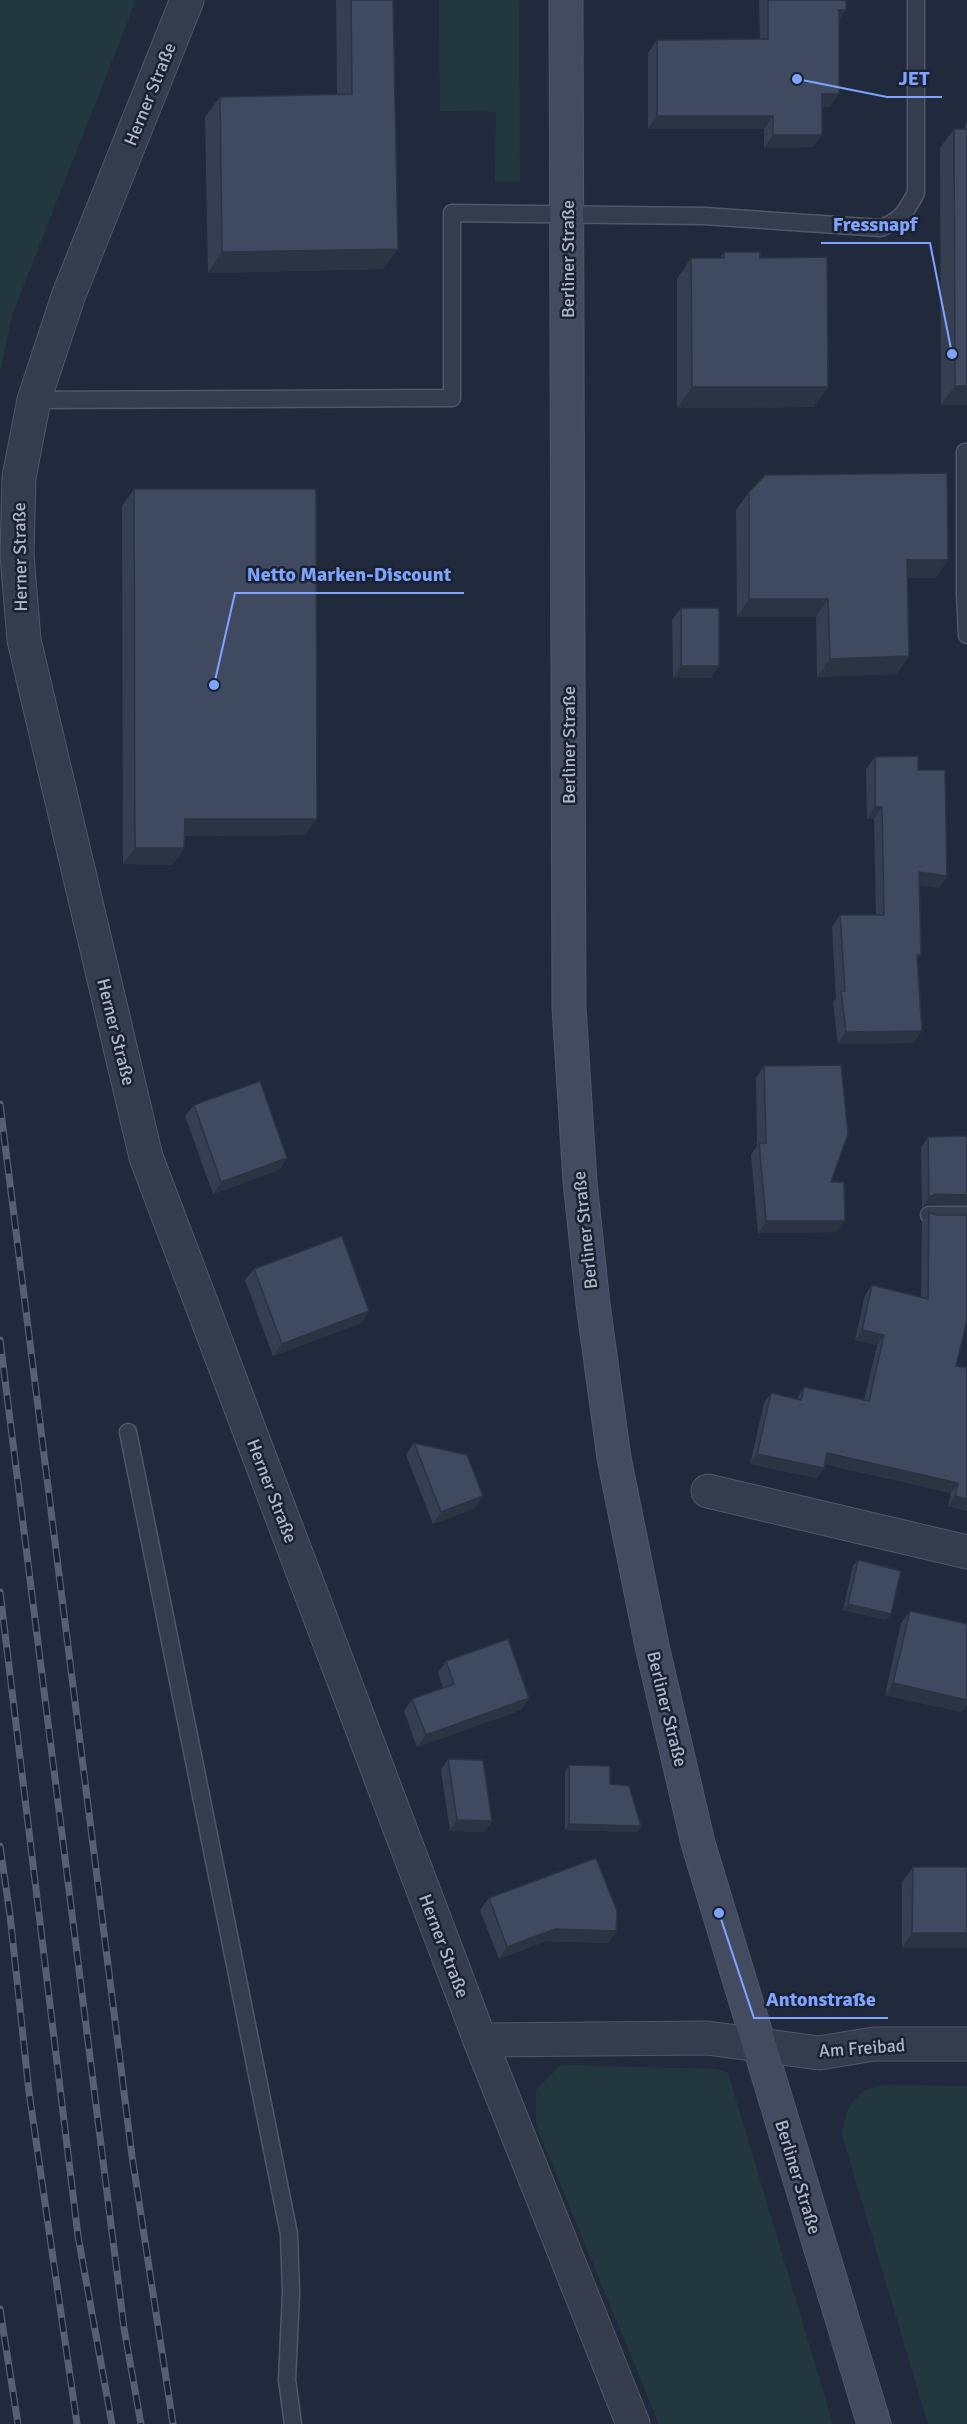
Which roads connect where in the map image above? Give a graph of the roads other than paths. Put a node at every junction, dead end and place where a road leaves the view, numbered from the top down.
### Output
1 (187, 0) edge
2 (566, 0) edge
3 (916, 0) edge
4 (568, 216) junction
5 (34, 400) junction
6 (967, 452) edge
7 (967, 635) edge
8 (929, 1215) edge
9 (967, 1215) edge
10 (128, 1432) dead end
11 (708, 1491) dead end
12 (967, 1552) edge
13 (480, 2040) junction
14 (967, 2044) edge
15 (758, 2045) junction
16 (293, 2424) edge
17 (633, 2424) edge
18 (874, 2424) edge

1 - 5 street, Herner Straße
2 - 4 main road, Berliner Straße
3 - 4 lane
4 - 5 lane
4 - 15 main road, Berliner Straße
5 - 13 street, Herner Straße
6 - 7 lane
8 - 9 lane
10 - 16 lane
11 - 12 street
13 - 15 street
13 - 17 street, Herner Straße
14 - 15 street, Am Freibad
15 - 18 main road, Berliner Straße

